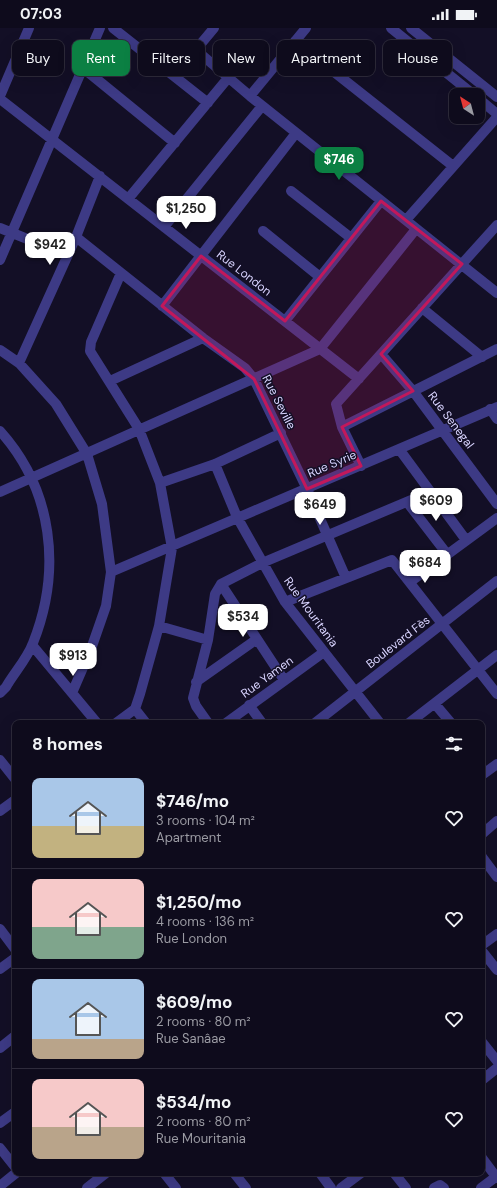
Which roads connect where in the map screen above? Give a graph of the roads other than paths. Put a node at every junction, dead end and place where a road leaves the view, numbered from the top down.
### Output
1 (29, 28) edge
2 (100, 28) edge
3 (113, 28) edge
4 (214, 28) edge
5 (306, 28) edge
6 (391, 28) edge
7 (411, 28) edge
8 (95, 40) edge
9 (204, 40) edge
10 (296, 40) edge
11 (138, 48) edge
12 (205, 58) edge
13 (277, 63) edge
14 (80, 76) edge
15 (93, 76) edge
16 (174, 76) edge
17 (339, 76) edge
18 (228, 78) junction
19 (465, 88) edge
20 (250, 96) junction
21 (0, 97) edge
22 (497, 97) edge
23 (208, 103) junction
24 (485, 104) edge
25 (262, 106) junction
26 (497, 114) edge
27 (497, 117) edge
28 (296, 133) junction
29 (52, 139) junction
30 (175, 143) junction
31 (453, 166) junction
32 (100, 176) junction
33 (291, 191) dead end
34 (128, 199) junction
35 (381, 201) junction
36 (406, 220) junction
37 (497, 225) edge
38 (164, 227) junction
39 (0, 228) edge
40 (416, 229) junction
41 (263, 231) dead end
42 (12, 233) junction
43 (76, 237) junction
44 (351, 238) junction
45 (67, 255) junction
46 (201, 256) junction
47 (0, 260) edge
48 (462, 264) junction
49 (121, 272) junction
50 (320, 277) junction
51 (497, 293) edge
52 (162, 306) junction
53 (422, 308) junction
54 (285, 321) junction
55 (203, 338) junction
56 (320, 349) junction
57 (497, 349) edge
58 (0, 350) edge
59 (381, 354) junction
60 (482, 357) junction
61 (19, 363) junction
62 (254, 378) junction
63 (359, 379) junction
64 (110, 381) junction
65 (413, 391) junction
66 (494, 408) edge
67 (497, 419) edge
68 (342, 427) junction
69 (139, 429) junction
70 (0, 430) edge
71 (443, 430) junction
72 (281, 433) junction
73 (399, 449) junction
74 (87, 454) junction
75 (215, 464) junction
76 (361, 466) junction
77 (32, 478) junction
78 (160, 483) junction
79 (307, 489) junction
80 (0, 492) edge
81 (430, 492) junction
82 (407, 502) junction
83 (497, 504) edge
84 (237, 517) junction
85 (497, 518) edge
86 (327, 535) junction
87 (466, 540) junction
88 (172, 548) junction
89 (447, 554) junction
90 (262, 562) junction
91 (111, 572) junction
92 (346, 578) junction
93 (497, 581) edge
94 (410, 582) junction
95 (221, 584) junction
96 (285, 602) junction
97 (442, 624) junction
98 (159, 626) junction
99 (257, 639) junction
100 (208, 640) junction
101 (32, 645) junction
102 (324, 652) junction
103 (497, 654) edge
104 (478, 669) junction
105 (284, 680) junction
106 (196, 682) junction
107 (355, 692) junction
108 (0, 693) edge
109 (72, 693) junction
110 (497, 694) edge
111 (435, 704) junction
112 (249, 706) junction
113 (135, 708) junction
114 (94, 720) edge
115 (120, 720) edge
116 (144, 720) edge
117 (206, 720) edge
118 (230, 720) edge
119 (260, 720) edge
120 (319, 720) edge
121 (378, 720) edge
122 (413, 720) edge
123 (448, 720) edge
124 (0, 760) edge
125 (12, 775) edge
126 (12, 802) edge
127 (0, 811) edge
128 (497, 821) edge
129 (485, 831) edge
130 (485, 861) edge
131 (497, 877) edge
132 (0, 929) edge
133 (497, 934) edge
134 (485, 944) edge
135 (12, 945) edge
136 (485, 955) edge
137 (12, 960) edge
138 (0, 969) edge
139 (497, 970) edge
140 (12, 1038) edge
141 (485, 1046) edge
142 (0, 1048) edge
143 (497, 1060) edge
144 (497, 1068) edge
145 (485, 1078) edge
146 (12, 1114) edge
147 (0, 1123) edge
148 (0, 1148) edge
149 (485, 1162) edge
150 (12, 1163) edge
151 (12, 1176) edge
152 (102, 1176) edge
153 (166, 1176) edge
154 (236, 1176) edge
155 (322, 1176) edge
156 (356, 1176) edge
157 (396, 1176) edge
158 (497, 1177) edge
159 (0, 1186) edge
160 (87, 1188) edge
161 (176, 1188) edge
162 (246, 1188) edge
163 (331, 1188) edge
164 (341, 1188) edge
165 (406, 1188) edge
166 (434, 1188) edge
167 (444, 1188) edge
168 (481, 1188) edge

1 - 21 street
2 - 8 street
3 - 11 street
4 - 9 street
5 - 10 street
6 - 19 street
7 - 22 street
12 - 18 street
13 - 20 street
14 - 29 street
15 - 30 street
16 - 23 street
17 - 31 street
18 - 20 street
18 - 23 street
20 - 25 street
21 - 29 street, Rue London
23 - 30 street
24 - 26 street
25 - 28 street
25 - 38 street
27 - 31 street
28 - 35 street
28 - 46 street
29 - 32 street, Rue London
29 - 42 street
30 - 34 street
31 - 36 street
32 - 34 street, Rue London
32 - 43 street
33 - 44 street
34 - 38 street, Rue London
35 - 36 street
35 - 44 street
36 - 40 street
37 - 48 street
38 - 46 street, Rue London
39 - 42 street
40 - 48 street
40 - 56 street
41 - 50 street
42 - 45 street
42 - 47 street
43 - 45 street
43 - 49 street, Rue Seville
44 - 50 street
45 - 61 street
46 - 52 street
46 - 54 street, Rue London
48 - 51 street
48 - 53 street
49 - 52 street, Rue Seville
49 - 64 street
50 - 54 street
52 - 55 street, Rue Seville
53 - 59 street
53 - 60 street
54 - 56 street, Rue London
55 - 62 street, Rue Seville
55 - 64 street
56 - 62 street
56 - 63 street, Rue London
57 - 60 street
58 - 61 street
59 - 63 street
59 - 65 street, Rue Senegal
60 - 65 street
61 - 74 street
62 - 69 street
62 - 72 street, Rue Seville
63 - 68 street
64 - 69 street
65 - 68 street
65 - 71 street, Rue Senegal
66 - 67 street
66 - 71 street, Rue Syrie
68 - 76 street
69 - 74 street
69 - 78 street
70 - 77 street
71 - 73 street, Rue Syrie
71 - 83 street, Rue Senegal
72 - 75 street
72 - 79 street, Rue Seville
73 - 76 street, Rue Syrie
73 - 81 street
74 - 77 street
74 - 91 street
75 - 78 street
75 - 84 street, Rue Mouritania
76 - 79 street, Rue Syrie
77 - 80 street
77 - 101 street
78 - 88 street
79 - 84 street, Rue Syrie
79 - 86 street, Rue Seville
81 - 82 street
81 - 87 street
82 - 86 street
82 - 89 street
84 - 88 street, Rue Syrie
84 - 90 street, Rue Mouritania
85 - 87 street
86 - 90 street
86 - 92 street, Rue Seville
87 - 89 street
88 - 91 street, Rue Syrie
88 - 98 street
89 - 94 street
90 - 95 street
90 - 96 street, Rue Mouritania
91 - 109 street
92 - 94 street
92 - 96 street
93 - 97 street, Boulevard Fès
94 - 97 street
95 - 99 street
95 - 100 street
96 - 102 street, Rue Mouritania
97 - 104 street
97 - 107 street, Boulevard Fès
98 - 100 street
98 - 113 street
99 - 105 street
99 - 106 street
100 - 106 street
101 - 108 street
101 - 109 street
102 - 105 street, Rue Yamen
102 - 107 street, Rue Mouritania
103 - 104 street
104 - 110 street
104 - 111 street
105 - 112 street, Rue Yamen
106 - 117 street
107 - 120 street, Boulevard Fès
107 - 121 street, Rue Mouritania
109 - 114 street
111 - 122 street
111 - 123 street
112 - 118 street, Rue Yamen
112 - 119 street
113 - 115 street
113 - 116 street
124 - 125 street
126 - 127 street
128 - 129 street
130 - 131 street
132 - 135 street
133 - 134 street
136 - 139 street
137 - 138 street
140 - 142 street
141 - 143 street
144 - 145 street
146 - 147 street
148 - 150 street
149 - 158 street
151 - 159 street
152 - 160 street
153 - 161 street
154 - 162 street
155 - 163 street
156 - 164 street
157 - 165 street
158 - 168 street
166 - 167 street

